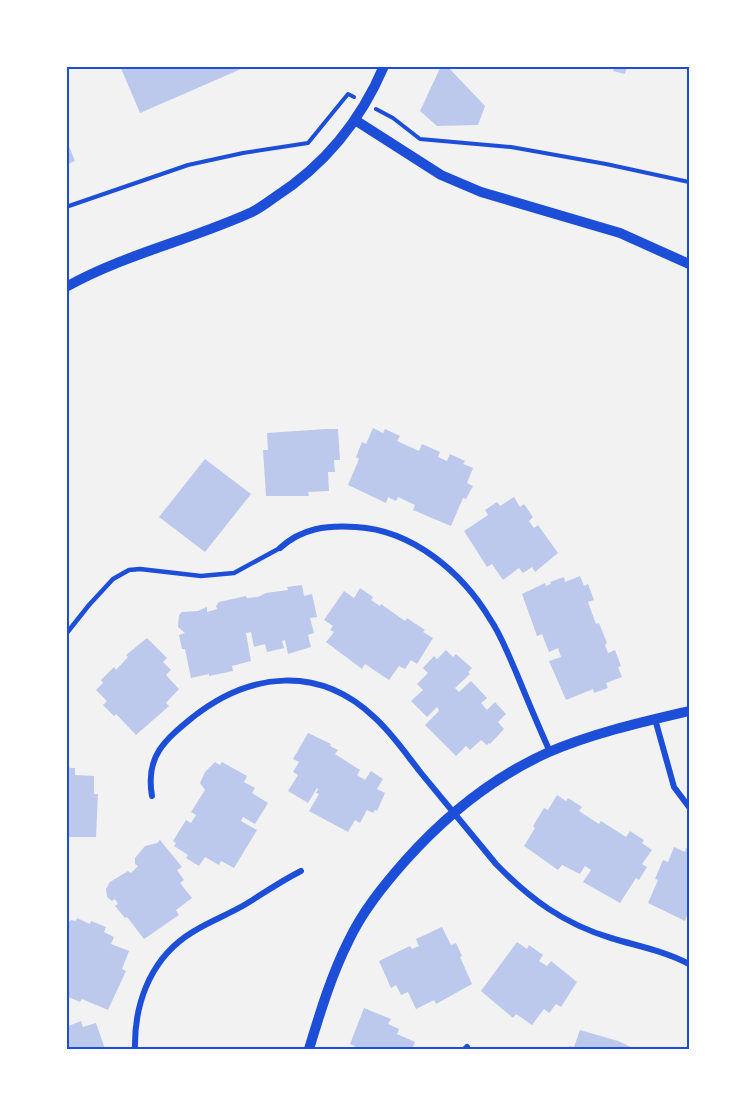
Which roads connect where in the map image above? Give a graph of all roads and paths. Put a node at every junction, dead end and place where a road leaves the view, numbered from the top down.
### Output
1 (384, 66) edge
2 (366, 104) junction
3 (355, 120) junction
4 (689, 182) edge
5 (66, 207) edge
6 (689, 264) edge
7 (66, 287) edge
8 (280, 548) joint
9 (66, 634) edge
10 (689, 711) edge
11 (655, 719) junction
12 (550, 752) junction
13 (152, 795) dead end
14 (689, 807) edge
15 (454, 812) junction
16 (301, 871) dead end
17 (689, 964) edge
18 (135, 1049) edge
19 (309, 1049) edge

1 - 2 street
2 - 3 street
2 - 4 path
2 - 5 path
3 - 6 street
3 - 7 street
8 - 9 lane
8 - 12 street
10 - 11 street
11 - 12 street
11 - 14 street
12 - 15 street
13 - 15 street
15 - 17 street
15 - 19 street
16 - 18 street

